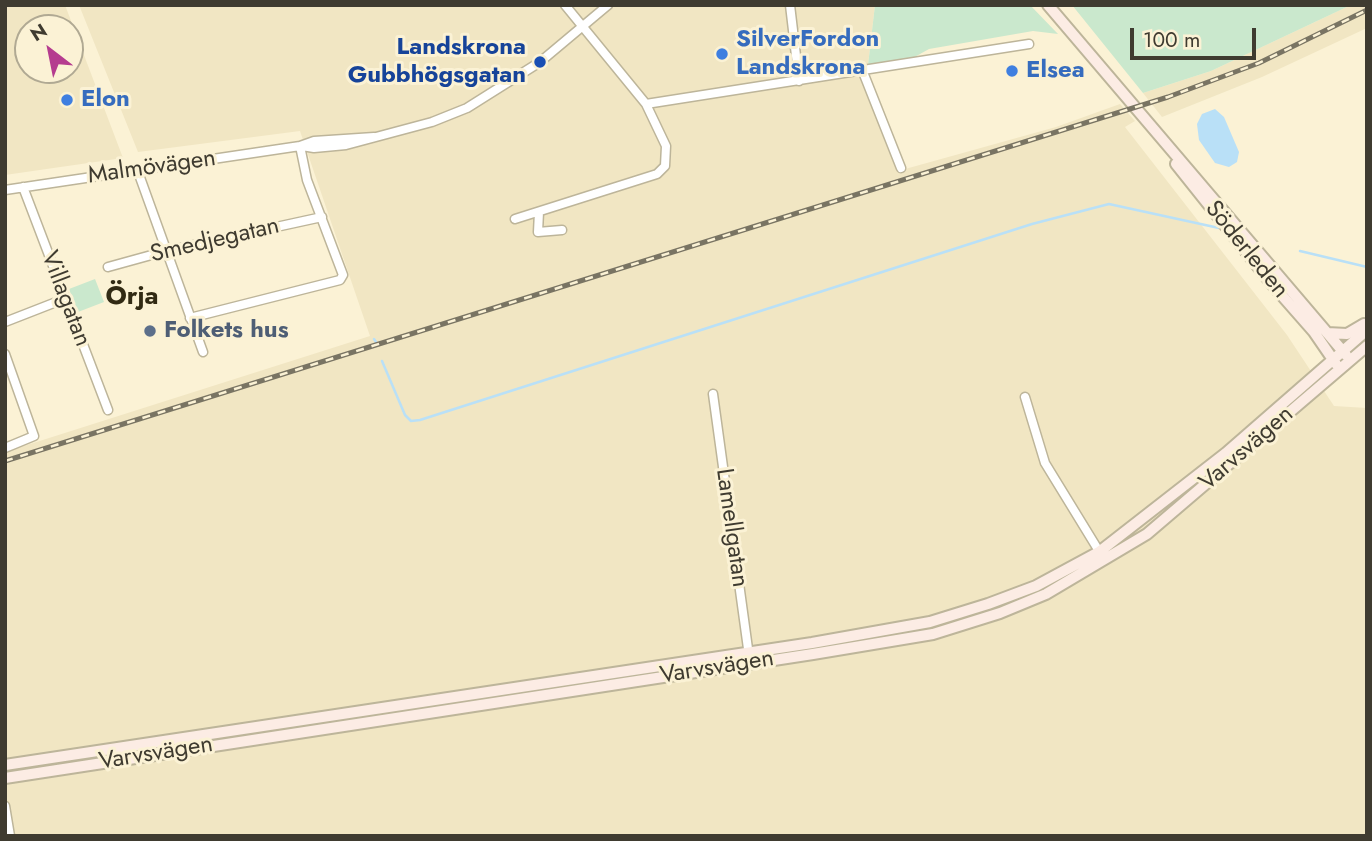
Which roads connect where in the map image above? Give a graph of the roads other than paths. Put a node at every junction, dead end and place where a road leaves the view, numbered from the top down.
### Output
1 (565, 5) edge
2 (608, 5) edge
3 (790, 5) edge
4 (1048, 5) edge
5 (583, 26) junction
6 (1028, 44) dead end
7 (863, 72) junction
8 (799, 81) junction
9 (646, 104) junction
10 (1153, 130) junction
11 (300, 146) junction
12 (901, 168) dead end
13 (137, 169) junction
14 (23, 187) junction
15 (5, 190) edge
16 (538, 212) junction
17 (322, 217) junction
18 (515, 219) dead end
19 (562, 230) dead end
20 (166, 251) junction
21 (108, 267) dead end
22 (64, 299) junction
23 (190, 318) junction
24 (5, 322) edge
25 (1367, 323) edge
26 (1367, 330) edge
27 (1327, 332) junction
28 (1367, 346) edge
29 (204, 352) dead end
30 (5, 354) edge
31 (1342, 360) junction
32 (713, 394) dead end
33 (1025, 397) dead end
34 (108, 410) dead end
35 (5, 448) edge
36 (1103, 556) junction
37 (749, 657) junction
38 (5, 765) edge
39 (5, 778) edge
40 (5, 806) edge
41 (10, 836) edge

1 - 5 street
2 - 5 street, Malmövägen
3 - 8 street
4 - 10 main road, Söderleden
5 - 9 street
5 - 11 street, Malmövägen
6 - 7 street
7 - 8 street
7 - 12 street
8 - 9 street
9 - 16 street
10 - 27 main road, Söderleden
10 - 31 main road, Söderleden
11 - 13 street, Malmövägen
11 - 17 street
13 - 14 street, Malmövägen
13 - 20 street
14 - 15 street, Malmövägen
14 - 22 street, Villagatan
16 - 18 street
16 - 19 street
17 - 20 street, Smedjegatan
17 - 23 street
20 - 21 street, Smedjegatan
20 - 23 street
22 - 24 street
22 - 34 street, Villagatan
23 - 29 street
25 - 27 main road
26 - 31 main road
27 - 31 main road, Söderleden
28 - 31 main road
30 - 35 street
31 - 36 main road, Varvsvägen
32 - 37 street, Lamellgatan
33 - 36 street
36 - 37 main road, Varvsvägen
37 - 38 main road, Varvsvägen
37 - 39 main road, Varvsvägen
40 - 41 street

